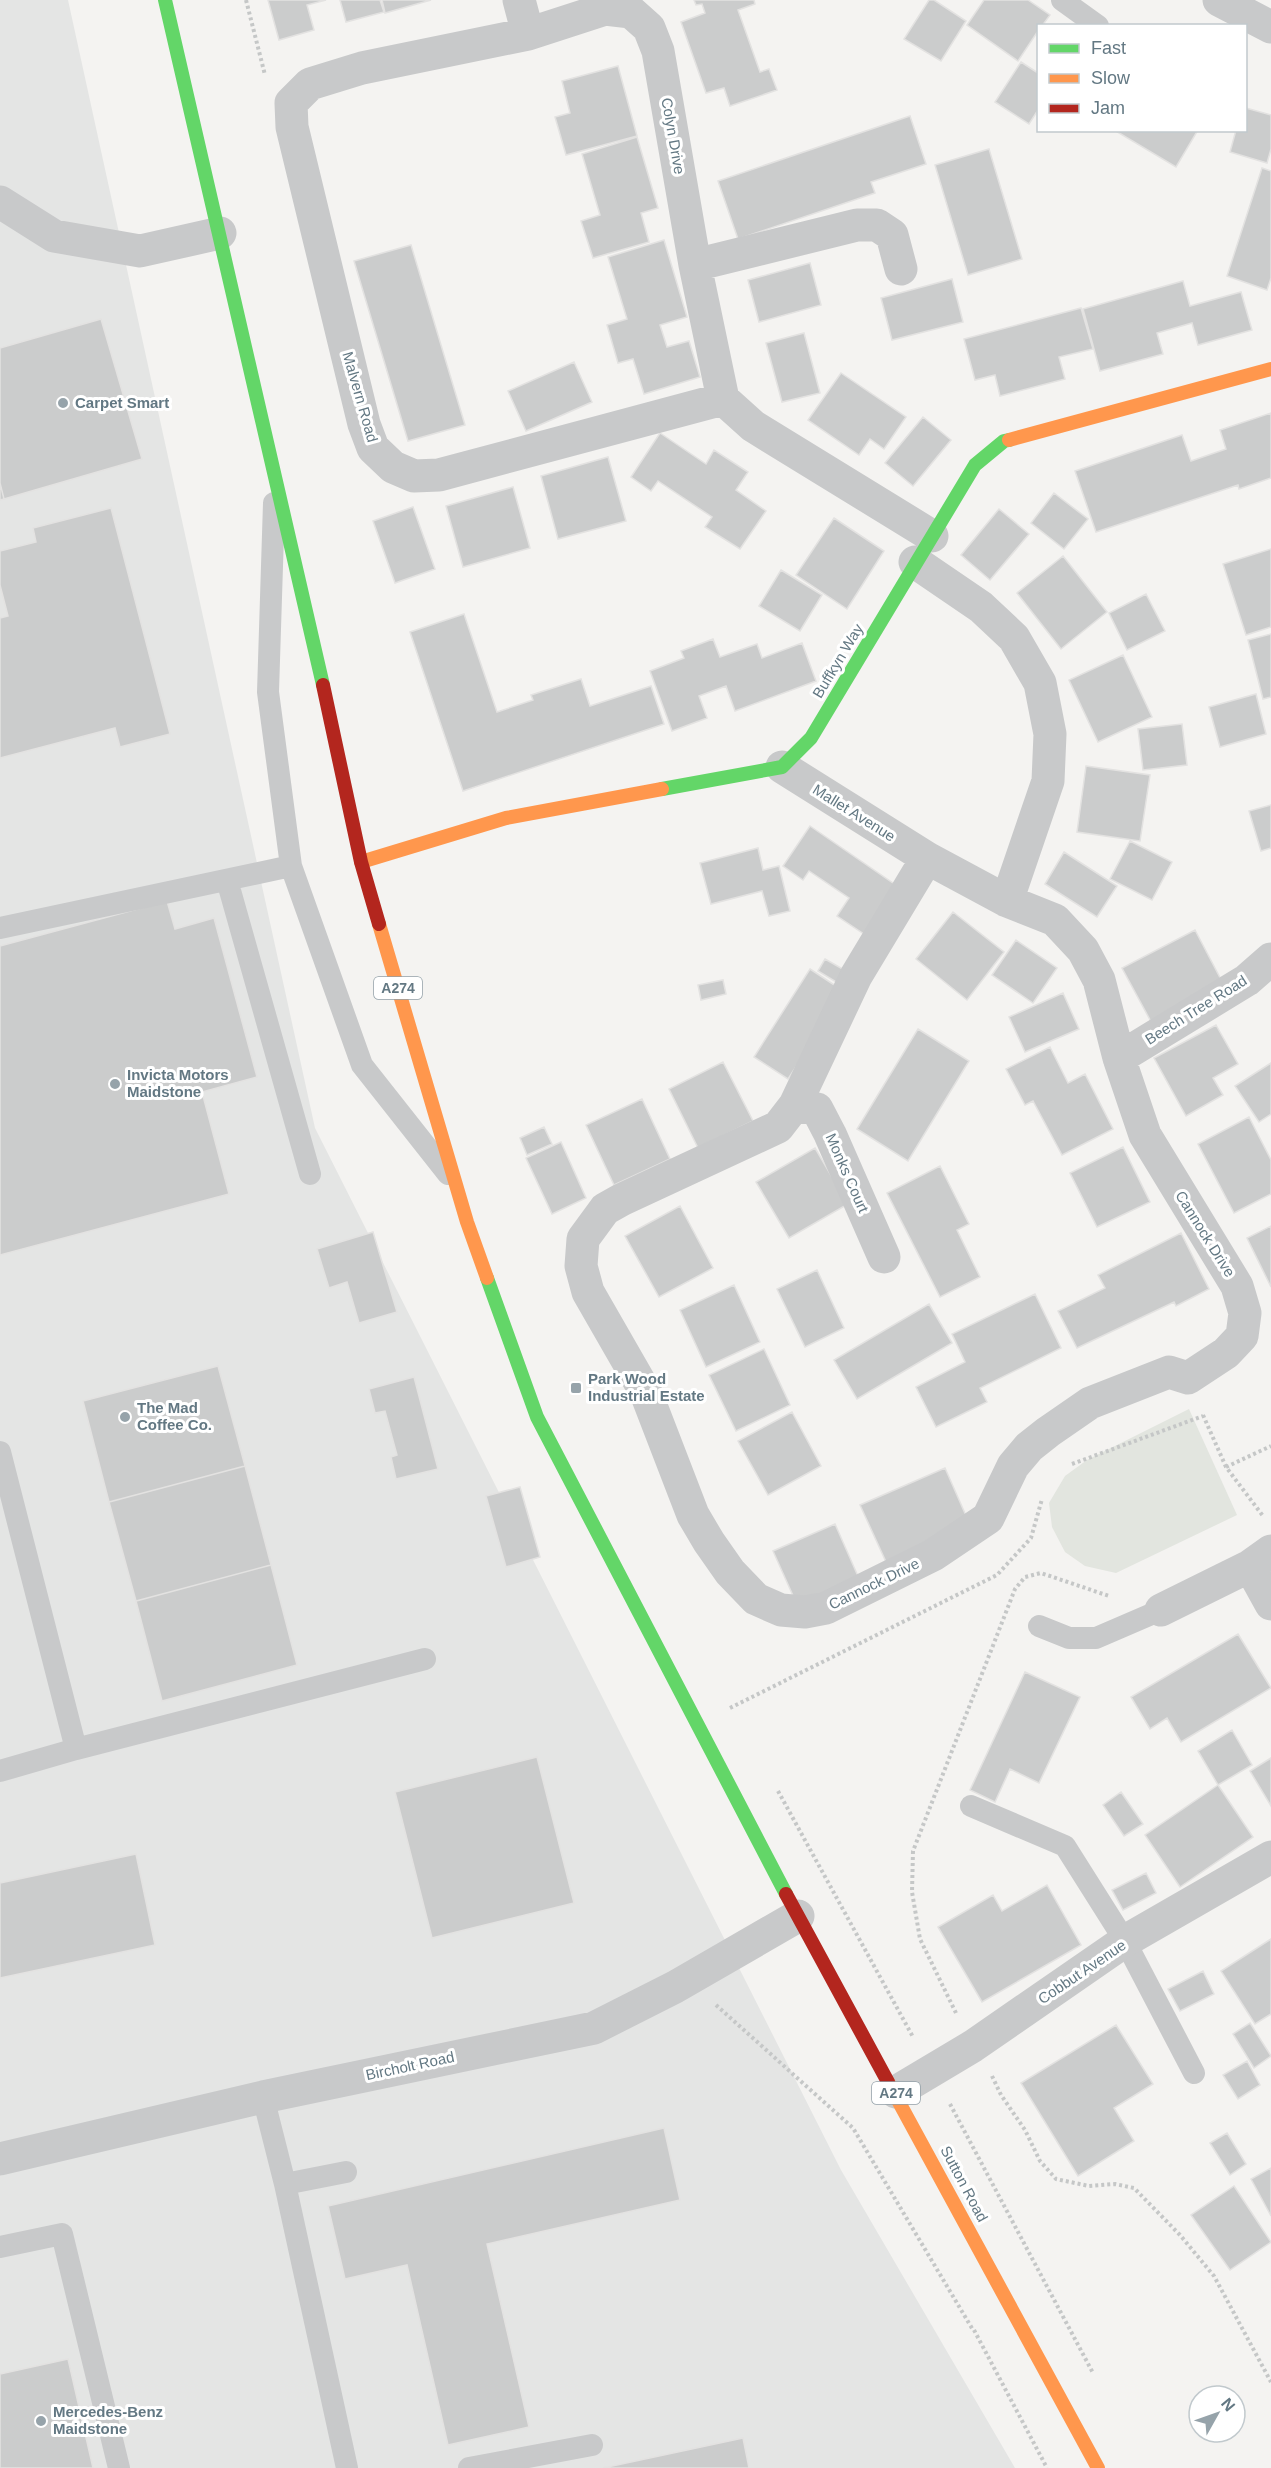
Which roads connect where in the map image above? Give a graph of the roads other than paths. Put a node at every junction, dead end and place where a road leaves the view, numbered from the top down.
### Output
1 (165, 0) edge
2 (519, 0) edge
3 (1062, 0) edge
4 (1219, 0) edge
5 (1095, 24) edge
6 (1271, 27) edge
7 (528, 34) junction
8 (292, 115) joint
9 (0, 202) edge
10 (220, 232) junction
11 (695, 265) junction
12 (901, 269) dead end
13 (1271, 369) edge
14 (723, 399) junction
15 (275, 470) junction
16 (923, 549) junction
17 (782, 767) junction
18 (927, 858) junction
19 (361, 862) junction
20 (291, 866) junction
21 (226, 880) junction
22 (1007, 901) junction
23 (0, 928) edge
24 (1271, 959) edge
25 (1119, 1059) junction
26 (795, 1105) junction
27 (310, 1174) dead end
28 (456, 1184) junction
29 (884, 1257) dead end
30 (0, 1452) edge
31 (1263, 1547) edge
32 (1271, 1604) edge
33 (1161, 1610) joint
34 (1039, 1626) dead end
35 (425, 1659) dead end
36 (76, 1749) junction
37 (0, 1771) edge
38 (971, 1806) dead end
39 (1271, 1857) edge
40 (798, 1916) junction
41 (1125, 1941) junction
42 (1194, 2073) dead end
43 (896, 2092) junction
44 (263, 2097) junction
45 (0, 2159) edge
46 (346, 2172) dead end
47 (285, 2184) junction
48 (0, 2247) edge
49 (592, 2445) dead end
50 (119, 2468) edge
51 (347, 2468) edge
52 (469, 2468) edge
53 (1098, 2468) edge

1 - 10 main road, A274
2 - 7 street
3 - 5 lane
4 - 6 street
7 - 8 street, Colyn Drive
7 - 11 street, Colyn Drive
8 - 14 street, Malvern Road
9 - 10 street
10 - 15 main road, A274
11 - 12 street
11 - 14 street, Colyn Drive
13 - 16 main road, Buffkyn Way
14 - 16 street
15 - 19 main road, A274
15 - 20 lane
16 - 17 main road, Buffkyn Way
16 - 22 street
17 - 18 street, Mallet Avenue
17 - 19 main road
18 - 22 street, Cannock Drive
18 - 26 street, Cannock Drive
19 - 28 main road, A274
20 - 21 lane
20 - 28 lane
21 - 23 lane
21 - 27 lane
22 - 25 street, Cannock Drive
24 - 25 street, Beech Tree Road
25 - 26 street, Cannock Drive
26 - 29 street, Monks Court
28 - 40 main road, A274
30 - 36 lane
31 - 32 street
31 - 33 street
33 - 34 lane
35 - 36 lane
36 - 37 lane
38 - 41 lane
39 - 41 street, Cobbut Avenue
40 - 43 main road, Sutton Road / A274
40 - 44 street, Bircholt Road
41 - 42 lane
41 - 43 street, Cobbut Avenue
43 - 53 main road, Sutton Road / A274
44 - 45 street, Bircholt Road
44 - 47 lane
46 - 47 lane
47 - 51 lane
48 - 50 lane
49 - 52 lane

